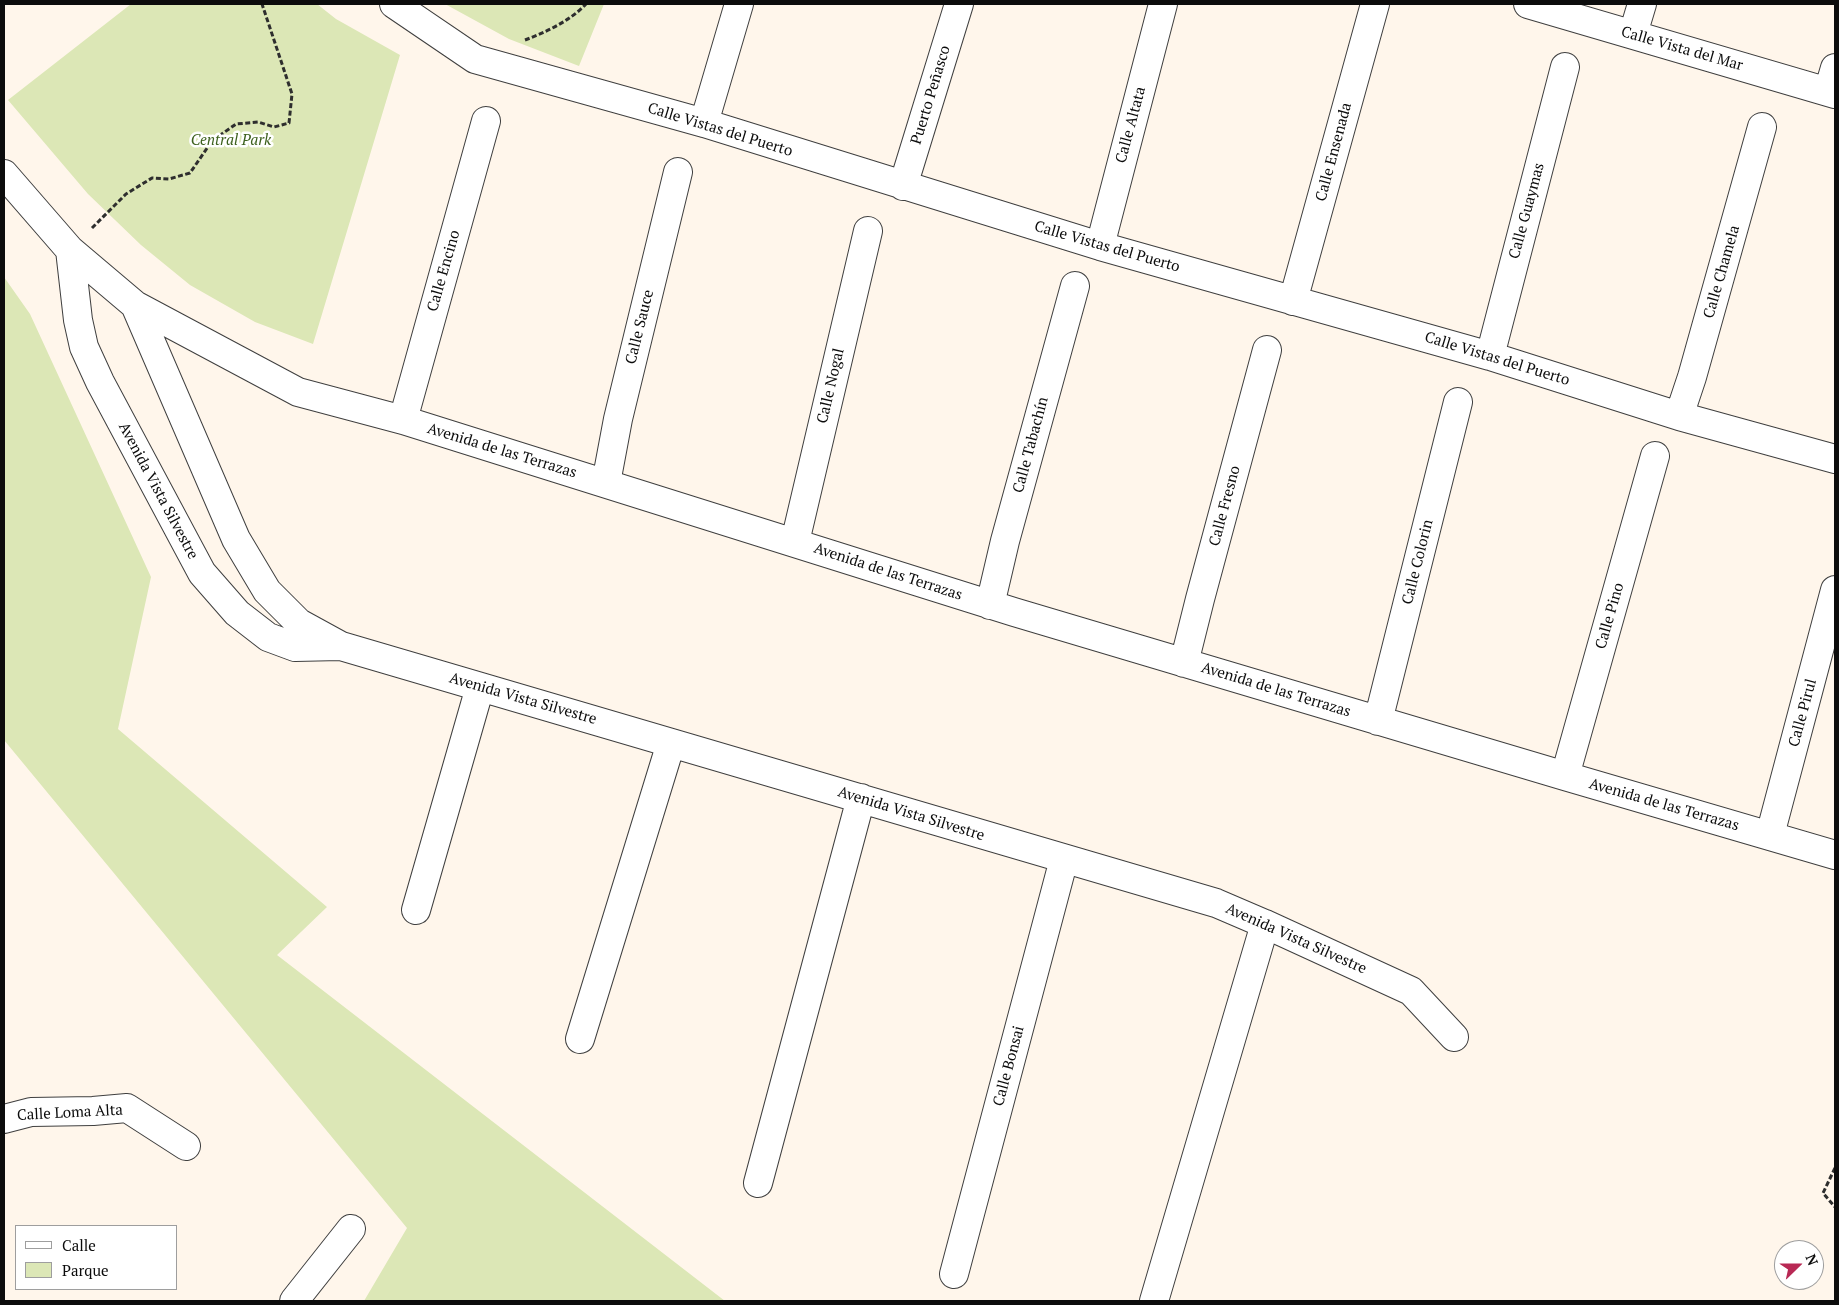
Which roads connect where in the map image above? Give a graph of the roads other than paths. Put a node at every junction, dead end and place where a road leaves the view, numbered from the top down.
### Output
1 (394, 4) edge
2 (739, 4) edge
3 (958, 4) edge
4 (1163, 4) edge
5 (1375, 4) edge
6 (1528, 4) edge
7 (1642, 4) edge
8 (1633, 34) junction
9 (1565, 67) dead end
10 (1833, 85) edge
11 (486, 121) dead end
12 (704, 124) junction
13 (1762, 127) dead end
14 (678, 172) dead end
15 (4, 174) edge
16 (903, 186) junction
17 (868, 231) dead end
18 (1100, 246) junction
19 (70, 250) junction
20 (1075, 286) dead end
21 (1294, 301) junction
22 (135, 305) junction
23 (1267, 350) dead end
24 (1490, 356) junction
25 (1458, 402) dead end
26 (1679, 416) junction
27 (403, 420) junction
28 (1655, 456) dead end
29 (1835, 459) edge
30 (606, 483) junction
31 (795, 542) junction
32 (1835, 590) edge
33 (990, 605) junction
34 (342, 646) junction
35 (1184, 663) junction
36 (480, 686) junction
37 (1378, 721) junction
38 (671, 743) junction
39 (1565, 776) junction
40 (861, 798) junction
41 (1770, 835) junction
42 (1835, 855) edge
43 (1064, 859) junction
44 (416, 910) dead end
45 (1265, 924) junction
46 (1454, 1036) dead end
47 (580, 1039) dead end
48 (4, 1119) edge
49 (186, 1146) dead end
50 (758, 1183) dead end
51 (351, 1229) dead end
52 (954, 1274) dead end
53 (294, 1301) edge
54 (1154, 1301) edge

1 - 12 street, Calle Vistas del Puerto
2 - 12 street
3 - 16 street, Puerto Peñasco
4 - 18 street, Calle Altata
5 - 21 street, Calle Ensenada
6 - 8 street, Calle Vista del Mar
7 - 8 street
8 - 10 street, Calle Vista del Mar
9 - 24 street, Calle Guaymas
11 - 27 street, Calle Encino
12 - 16 street, Calle Vistas del Puerto
13 - 26 street, Calle Chamela
14 - 30 street, Calle Sauce
15 - 19 street, Avenida de las Terrazas
16 - 18 street, Calle Vistas del Puerto
17 - 31 street, Calle Nogal
18 - 21 street, Calle Vistas del Puerto
19 - 22 street, Avenida de las Terrazas
19 - 34 street, Avenida Vista Silvestre
20 - 33 street, Calle Tabachín
21 - 24 street, Calle Vistas del Puerto
22 - 27 street, Avenida de las Terrazas
22 - 34 street, Avenida Vista Silvestre
23 - 35 street, Calle Fresno
24 - 26 street, Calle Vistas del Puerto
25 - 37 street, Calle Colorin
26 - 29 street, Calle Vistas del Puerto
27 - 30 street, Avenida de las Terrazas
28 - 39 street, Calle Pino
30 - 31 street, Avenida de las Terrazas
31 - 33 street, Avenida de las Terrazas
32 - 41 street, Calle Pirul
33 - 35 street, Avenida de las Terrazas
34 - 36 street, Avenida Vista Silvestre
35 - 37 street, Avenida de las Terrazas
36 - 38 street, Avenida Vista Silvestre
36 - 44 street
37 - 39 street, Avenida de las Terrazas
38 - 40 street, Avenida Vista Silvestre
38 - 47 street
39 - 41 street, Avenida de las Terrazas
40 - 43 street, Avenida Vista Silvestre
40 - 50 street
41 - 42 street, Avenida de las Terrazas
43 - 45 street, Avenida Vista Silvestre
43 - 52 street, Calle Bonsai
45 - 46 street, Avenida Vista Silvestre
45 - 54 street
48 - 49 street, Calle Loma Alta
51 - 53 street

